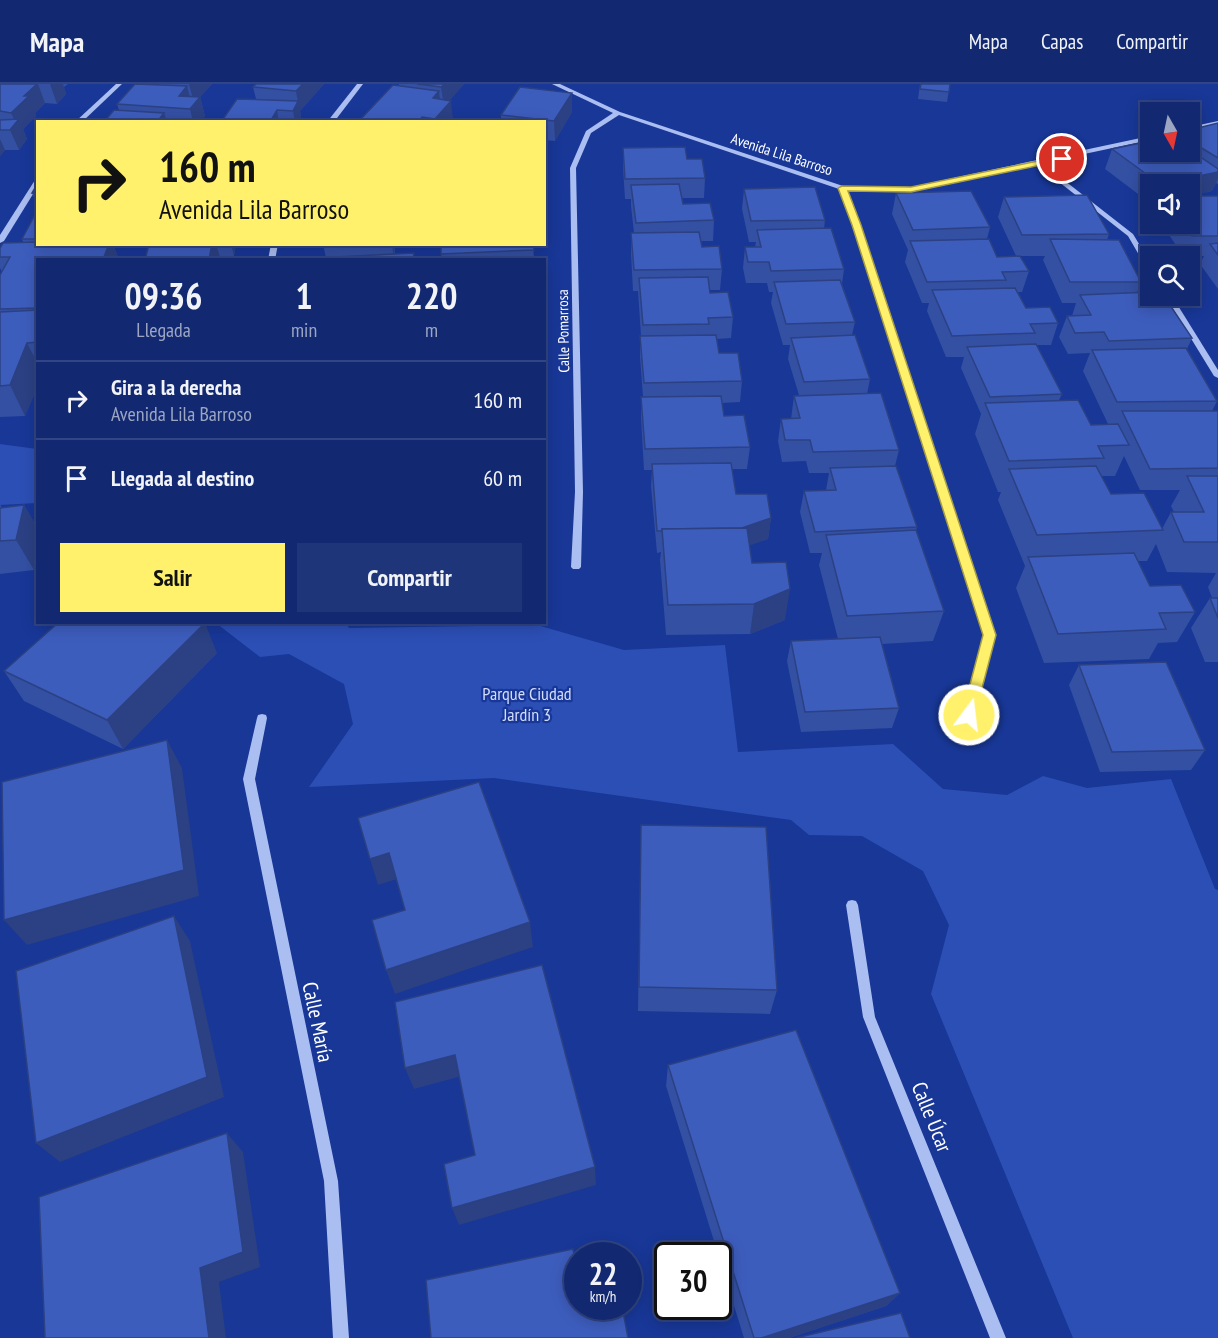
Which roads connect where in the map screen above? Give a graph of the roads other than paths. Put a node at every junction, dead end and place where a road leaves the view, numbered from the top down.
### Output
1 (119, 84) edge
2 (360, 84) edge
3 (555, 84) edge
4 (618, 113) junction
5 (80, 120) edge
6 (332, 120) edge
7 (1218, 123) edge
8 (1200, 127) edge
9 (1140, 140) edge
10 (1039, 164) junction
11 (36, 183) edge
12 (842, 188) junction
13 (0, 241) edge
14 (1140, 250) edge
15 (1174, 306) edge
16 (1218, 376) edge
17 (576, 567) dead end
18 (969, 715) dead end
19 (262, 717) dead end
20 (852, 905) dead end
21 (341, 1338) edge
22 (998, 1338) edge

1 - 5 street
2 - 6 street
3 - 4 street, Avenida Lila Barroso
4 - 12 street, Avenida Lila Barroso
4 - 17 street, Calle Pomarrosa
7 - 8 street
9 - 10 street, Avenida Lila Barroso
10 - 12 street, Avenida Lila Barroso
10 - 14 street
11 - 13 street
12 - 18 street
15 - 16 street
19 - 21 street, Calle María
20 - 22 street, Calle Úcar

